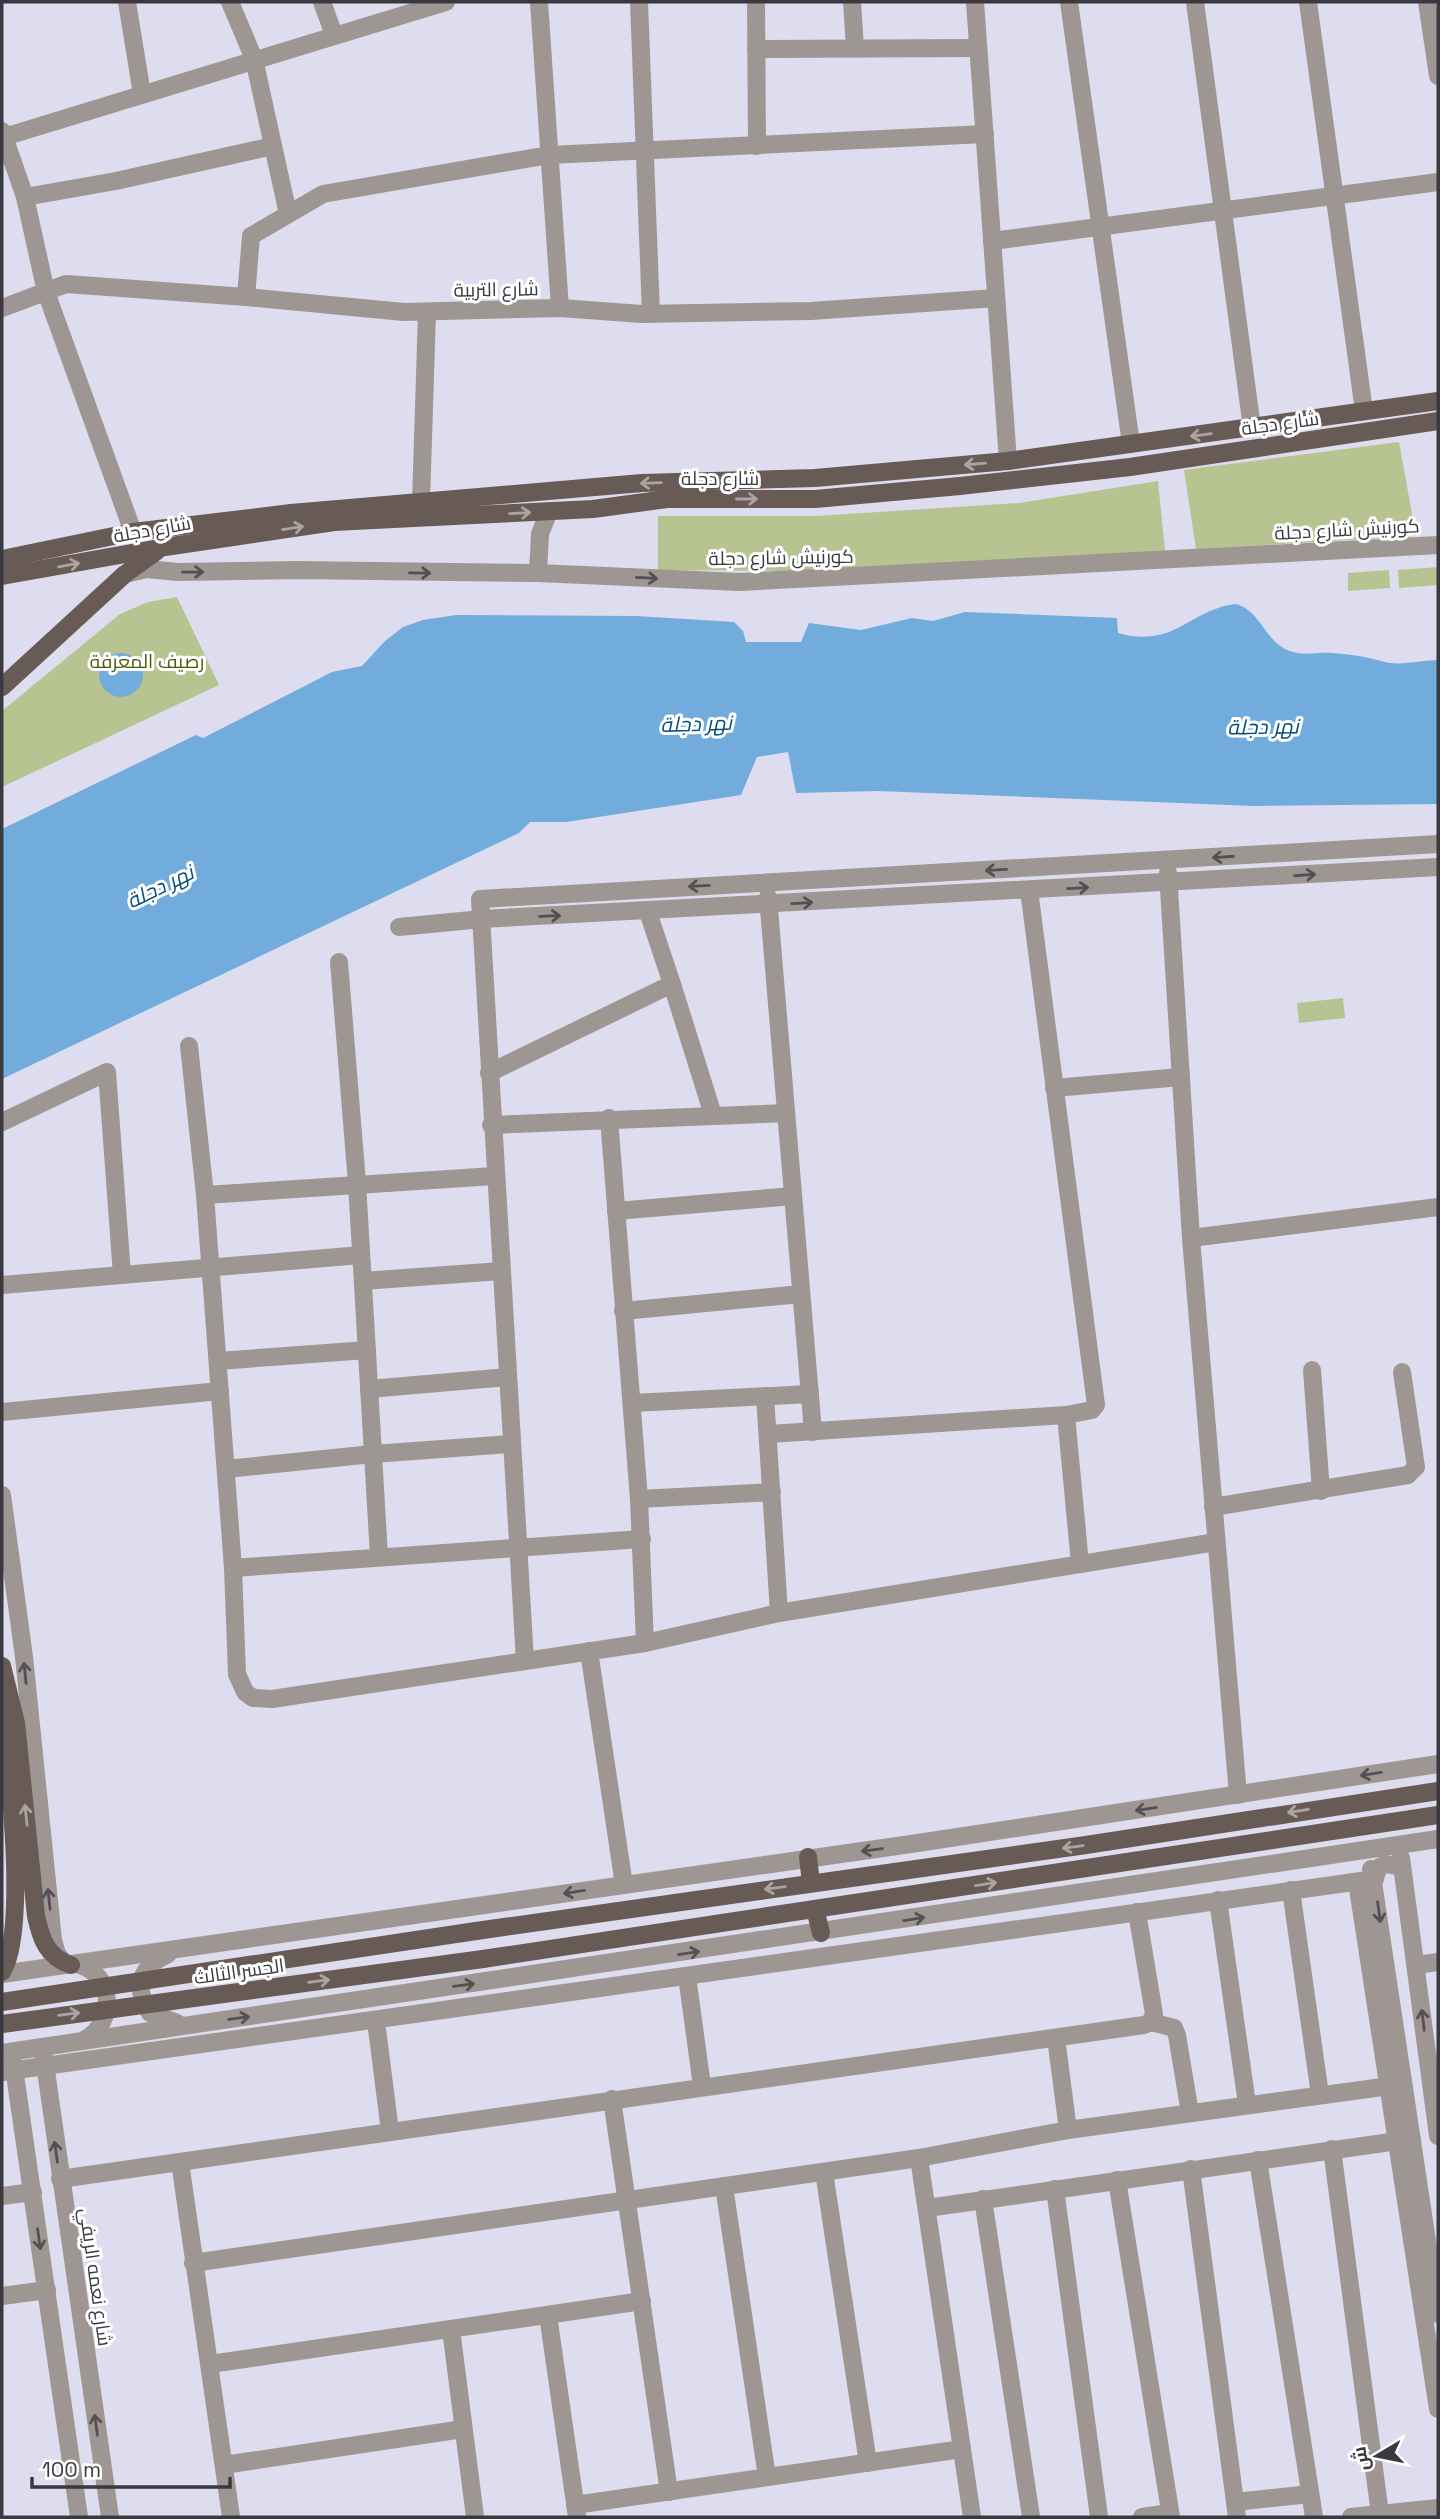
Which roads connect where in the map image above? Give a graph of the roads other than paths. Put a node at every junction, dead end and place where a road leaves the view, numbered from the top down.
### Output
1 (127, 2) edge
2 (230, 2) edge
3 (322, 2) edge
4 (539, 2) edge
5 (639, 2) edge
6 (756, 2) edge
7 (852, 2) edge
8 (975, 2) edge
9 (1069, 2) edge
10 (1195, 2) edge
11 (1308, 2) edge
12 (1427, 2) edge
13 (437, 3) edge
14 (334, 35) junction
15 (855, 48) junction
16 (978, 48) junction
17 (756, 49) junction
18 (254, 59) junction
19 (1438, 70) edge
20 (142, 94) junction
21 (3, 134) edge
22 (985, 134) junction
23 (273, 146) junction
24 (757, 146) junction
25 (643, 151) junction
26 (549, 155) junction
27 (1438, 182) edge
28 (1332, 196) junction
29 (25, 197) junction
30 (1223, 210) junction
31 (288, 214) junction
32 (1098, 226) junction
33 (992, 241) junction
34 (46, 292) junction
35 (246, 297) junction
36 (996, 298) junction
37 (2, 308) edge
38 (560, 309) junction
39 (427, 312) junction
40 (651, 314) junction
41 (1438, 401) edge
42 (1364, 411) junction
43 (1438, 421) edge
44 (1252, 428) junction
45 (1131, 444) junction
46 (1008, 461) junction
47 (421, 502) junction
48 (549, 511) junction
49 (133, 531) junction
50 (1438, 545) edge
51 (165, 547) junction
52 (2, 559) edge
53 (538, 573) junction
54 (125, 574) junction
55 (2, 576) edge
56 (2, 687) edge
57 (1438, 844) edge
58 (1401, 846) junction
59 (1167, 861) junction
60 (1438, 867) edge
61 (1402, 869) junction
62 (767, 883) junction
63 (1169, 884) junction
64 (1029, 890) junction
65 (769, 905) junction
66 (648, 912) junction
67 (482, 919) junction
68 (399, 927) dead end
69 (339, 962) dead end
70 (672, 984) junction
71 (189, 1046) dead end
72 (489, 1073) junction
73 (1181, 1077) junction
74 (1054, 1088) junction
75 (786, 1113) junction
76 (713, 1115) junction
77 (609, 1118) junction
78 (2, 1122) edge
79 (491, 1125) junction
80 (494, 1176) junction
81 (357, 1184) junction
82 (205, 1195) junction
83 (793, 1196) junction
84 (1438, 1207) edge
85 (616, 1211) junction
86 (1191, 1238) junction
87 (361, 1255) junction
88 (211, 1268) junction
89 (501, 1271) junction
90 (122, 1275) junction
91 (363, 1281) junction
92 (2, 1285) edge
93 (801, 1294) junction
94 (623, 1311) junction
95 (367, 1350) junction
96 (218, 1361) junction
97 (1312, 1370) dead end
98 (1402, 1372) dead end
99 (508, 1377) junction
100 (369, 1389) junction
101 (220, 1391) junction
102 (810, 1394) junction
103 (765, 1396) junction
104 (632, 1403) junction
105 (2, 1412) edge
106 (1066, 1415) junction
107 (813, 1432) junction
108 (769, 1434) junction
109 (512, 1444) junction
110 (373, 1454) junction
111 (226, 1469) junction
112 (1321, 1490) junction
113 (772, 1492) junction
114 (2, 1495) edge
115 (639, 1499) junction
116 (1213, 1507) junction
117 (642, 1539) junction
118 (1216, 1542) junction
119 (518, 1548) junction
120 (379, 1556) junction
121 (1080, 1564) junction
122 (233, 1568) junction
123 (779, 1614) junction
124 (645, 1643) junction
125 (589, 1651) junction
126 (525, 1661) junction
127 (2, 1666) edge
128 (2, 1713) edge
129 (1438, 1765) edge
130 (1438, 1791) edge
131 (1238, 1795) junction
132 (1438, 1815) edge
133 (1438, 1839) edge
134 (1400, 1845) junction
135 (1356, 1851) junction
136 (808, 1857) junction
137 (1402, 1867) junction
138 (1366, 1880) junction
139 (811, 1883) junction
140 (624, 1885) junction
141 (1291, 1890) junction
142 (1218, 1900) junction
143 (815, 1909) junction
144 (1137, 1912) junction
145 (821, 1933) junction
146 (188, 1949) junction
147 (1438, 1962) edge
148 (622, 1963) junction
149 (71, 1964) junction
150 (1416, 1965) junction
151 (2, 1973) edge
152 (687, 1976) junction
153 (626, 1985) junction
154 (2, 2002) edge
155 (376, 2021) junction
156 (1151, 2022) junction
157 (202, 2023) junction
158 (2, 2024) edge
159 (1056, 2038) junction
160 (84, 2040) junction
161 (52, 2045) junction
162 (4, 2053) edge
163 (44, 2067) junction
164 (9, 2071) edge
165 (702, 2086) junction
166 (1390, 2086) junction
167 (1320, 2095) junction
168 (612, 2099) junction
169 (1247, 2104) junction
170 (1190, 2113) junction
171 (1068, 2130) junction
172 (390, 2131) junction
173 (1438, 2136) edge
174 (1406, 2140) junction
175 (1332, 2149) junction
176 (919, 2158) junction
177 (1258, 2160) junction
178 (180, 2162) junction
179 (1191, 2169) junction
180 (824, 2172) junction
181 (60, 2179) junction
182 (1117, 2180) junction
183 (724, 2186) junction
184 (1055, 2189) junction
185 (33, 2192) junction
186 (2, 2196) edge
187 (983, 2199) junction
188 (626, 2201) junction
189 (927, 2208) junction
190 (193, 2263) junction
191 (47, 2290) junction
192 (2, 2296) edge
193 (642, 2301) junction
194 (1438, 2314) edge
195 (548, 2315) junction
196 (451, 2329) junction
197 (210, 2364) junction
198 (1438, 2409) edge
199 (463, 2429) junction
200 (962, 2449) junction
201 (867, 2463) junction
202 (224, 2465) junction
203 (767, 2477) junction
204 (669, 2492) junction
205 (1310, 2494) junction
206 (1438, 2508) edge
207 (1236, 2510) edge
208 (576, 2511) edge
209 (1380, 2514) junction
210 (1171, 2515) edge
211 (79, 2517) edge
212 (110, 2517) edge
213 (232, 2517) edge
214 (475, 2517) edge
215 (972, 2517) edge
216 (1031, 2517) edge
217 (1099, 2517) edge
218 (1142, 2517) edge
219 (1314, 2517) edge
220 (1351, 2517) edge

1 - 20 street
2 - 18 street
3 - 14 street
4 - 26 street
5 - 25 street
6 - 17 street
7 - 15 street
8 - 16 street
9 - 32 street
10 - 30 street
11 - 28 street
12 - 19 street
13 - 14 street
14 - 18 street
15 - 16 street
15 - 17 street
16 - 22 street
17 - 24 street
18 - 20 street
18 - 23 street
20 - 21 street
21 - 29 street
22 - 24 street
22 - 33 street
23 - 29 street
23 - 31 street
24 - 25 street
25 - 26 street
25 - 40 street
26 - 31 street
26 - 38 street
27 - 28 street
28 - 30 street
28 - 42 street
29 - 34 street
30 - 32 street
30 - 44 street
31 - 35 street
32 - 33 street
32 - 45 street
33 - 36 street
34 - 35 street, شارع التربية
34 - 37 street, شارع التربية
34 - 49 street
35 - 39 street, شارع التربية
36 - 40 street, شارع التربية
36 - 46 street
38 - 39 street, شارع التربية
38 - 40 street, شارع التربية
39 - 47 street
41 - 42 main road, شارع دجلة
42 - 44 main road, شارع دجلة
48 -> 43 main road, شارع دجلة
44 -> 45 main road, شارع دجلة
45 - 46 main road, شارع دجلة
46 -> 47 main road, شارع دجلة
47 - 49 main road, شارع دجلة
51 -> 48 main road, شارع دجلة
48 - 53 street
49 - 52 main road, شارع دجلة
53 -> 50 street, كورنيش شارع دجلة
51 - 54 main road
55 -> 51 main road, شارع دجلة
54 -> 53 street, كورنيش شارع دجلة
54 - 56 main road
57 - 58 street
58 -> 59 street
58 - 61 street
59 -> 62 street
59 - 63 street
60 - 61 street
63 -> 61 street
62 - 65 street
62 -> 67 street
64 -> 63 street
63 - 73 street
65 -> 64 street
64 - 74 street
65 - 66 street
65 - 75 street
67 -> 66 street
66 - 70 street
67 - 68 street
67 - 72 street
69 - 81 street
70 - 72 street
70 - 76 street
71 - 82 street
72 - 79 street
73 - 74 street
73 - 86 street
74 - 106 street
75 - 76 street
75 - 83 street
76 - 77 street
77 - 79 street
77 - 85 street
78 - 90 street
79 - 80 street
80 - 81 street
80 - 89 street
81 - 82 street
81 - 87 street
82 - 88 street
83 - 85 street
83 - 93 street
84 - 86 street
85 - 94 street
86 - 116 street
87 - 88 street
87 - 91 street
88 - 90 street
88 - 96 street
89 - 91 street
89 - 99 street
90 - 92 street
91 - 95 street
93 - 94 street
93 - 102 street
94 - 104 street
95 - 96 street
95 - 100 street
96 - 101 street
97 - 112 street
98 - 112 street
99 - 100 street
99 - 109 street
100 - 110 street
101 - 105 street
101 - 111 street
102 - 103 street
102 - 107 street
103 - 104 street
103 - 108 street
104 - 115 street
106 - 107 street
106 - 121 street
107 - 108 street
108 - 113 street
109 - 110 street
109 - 119 street
110 - 111 street
110 - 120 street
111 - 122 street
112 - 116 street
113 - 115 street
113 - 123 street
149 -> 114 street
115 - 117 street
116 - 118 street
117 - 119 street
117 - 124 street
118 - 121 street
118 - 131 street
119 - 120 street
119 - 126 street
120 - 122 street
121 - 123 street
122 - 126 street
123 - 124 street
124 - 125 street
125 - 126 street
125 - 140 street
149 -> 127 main road
128 - 151 main road
129 -> 131 street
130 -> 139 main road, الجسر الثالث
131 -> 136 street
143 -> 132 main road, الجسر الثالث
133 - 134 street
134 - 135 street
134 - 137 street
135 - 138 street
145 -> 135 street
136 - 139 main road
136 - 140 street
137 - 138 street
137 - 150 street
138 - 141 street
138 - 166 street
138 -> 174 street
139 -> 154 main road, الجسر الثالث, bridge
140 -> 146 street
141 - 142 street
141 - 167 street
142 - 144 street
142 - 169 street
143 - 145 main road
158 -> 143 main road, الجسر الثالث, bridge
144 - 152 street
144 - 156 street
148 -> 145 street
146 - 149 street
146 - 157 street
147 - 150 street
148 - 153 street
157 -> 148 street
149 - 151 street
149 - 160 street
173 -> 150 street
152 - 153 street
152 - 165 street
153 - 155 street
155 - 163 street
155 - 172 street
156 - 159 street
156 - 170 street
157 - 160 street
159 - 165 street
159 - 171 street
160 - 161 street
161 - 162 street
161 - 163 street, شارع نعمه الريفي
162 - 164 street
163 - 164 street
181 -> 163 street, شارع نعمه الريفي
164 - 185 street
165 - 168 street
166 - 167 street
166 - 174 street
167 - 169 street
168 - 172 street
168 - 188 street
169 - 170 street
170 - 171 street
171 - 176 street
172 - 178 street
174 - 175 street
174 - 194 street
174 - 198 street
175 - 177 street
175 - 209 street
176 - 180 street
176 - 189 street
177 - 179 street
177 - 205 street
178 - 181 street
178 - 190 street
179 - 182 street
179 - 207 street
180 - 183 street
180 - 201 street
212 -> 181 street, شارع نعمه الريفي
182 - 184 street
182 - 210 street
183 - 188 street
183 - 203 street
184 - 187 street
184 - 217 street
185 - 186 street
185 -> 191 street
187 - 189 street
187 - 216 street
188 - 190 street
188 - 193 street
189 - 200 street
190 - 197 street
191 - 192 street
191 - 211 street
193 - 195 street
193 - 204 street
195 - 196 street
195 - 208 street
196 - 197 street
196 - 199 street
197 - 202 street
199 - 202 street
199 - 214 street
200 - 201 street
200 - 215 street
201 - 203 street
202 - 213 street
203 - 204 street
204 - 208 street
205 - 207 street
205 - 219 street
206 - 209 street
209 - 220 street
210 - 218 street

